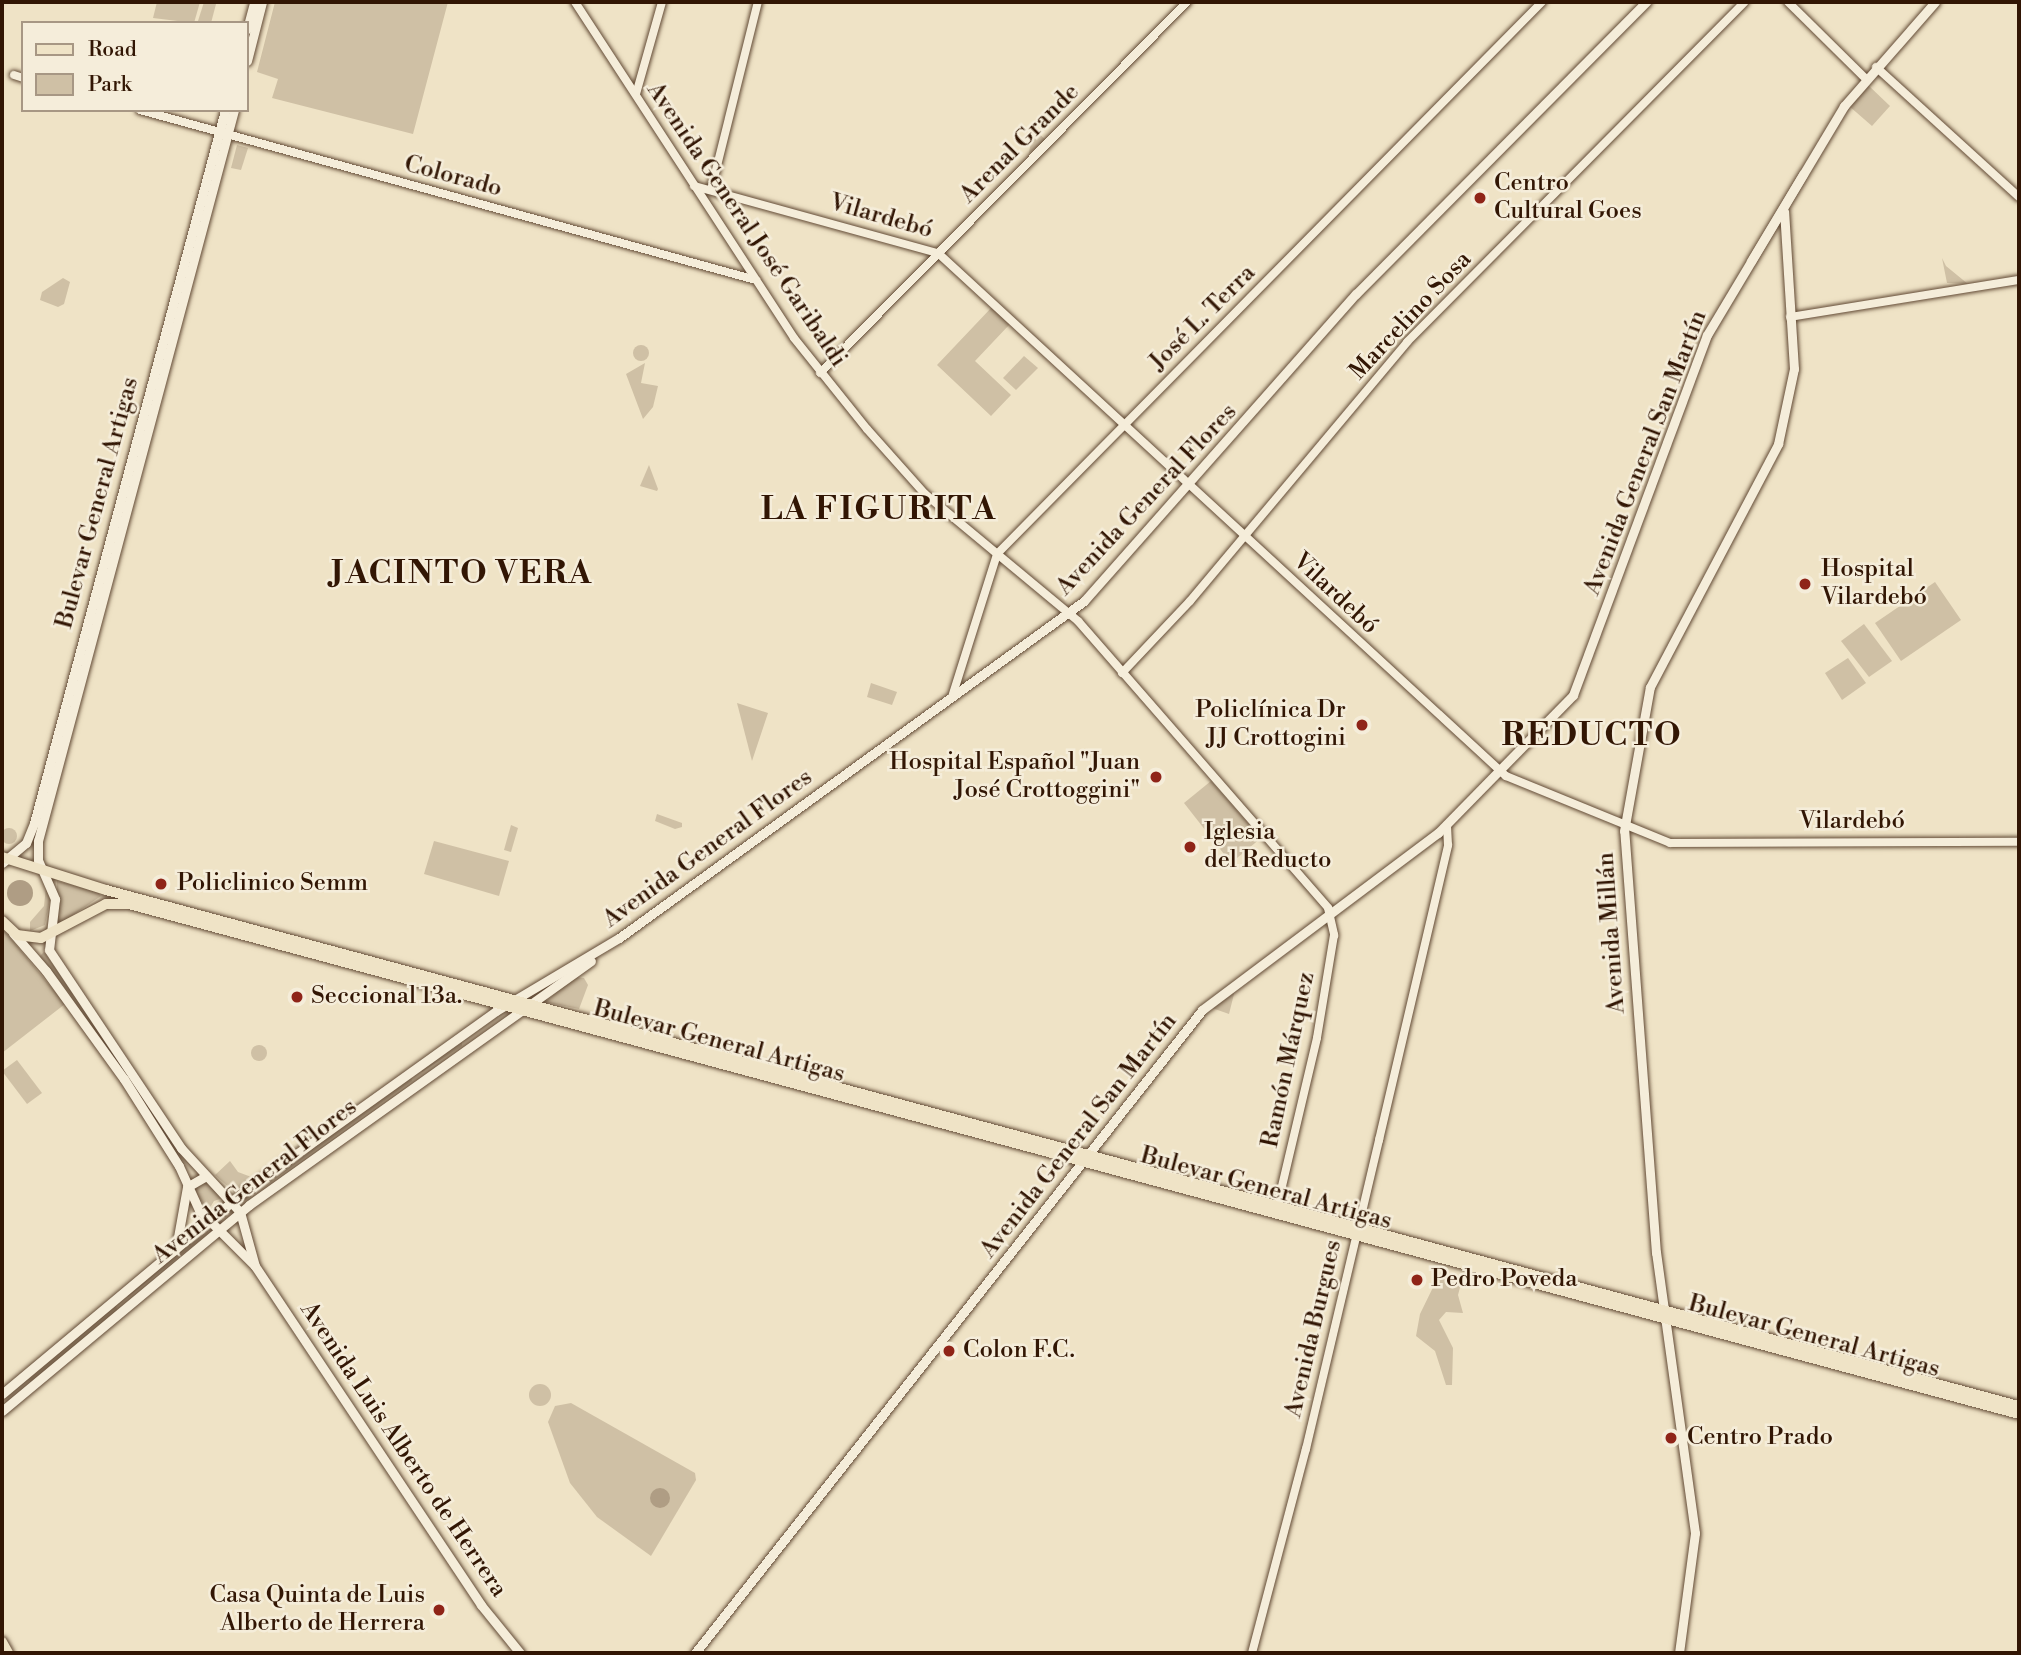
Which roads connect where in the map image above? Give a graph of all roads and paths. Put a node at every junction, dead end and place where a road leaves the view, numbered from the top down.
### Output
1 (254, 2) edge
2 (262, 2) edge
3 (575, 2) edge
4 (662, 2) edge
5 (758, 2) edge
6 (1187, 2) edge
7 (1542, 2) edge
8 (1646, 2) edge
9 (1745, 2) edge
10 (1788, 2) edge
11 (1935, 2) edge
12 (248, 25) edge
13 (248, 57) edge
14 (1876, 67) junction
15 (1866, 79) junction
16 (636, 94) junction
17 (147, 112) edge
18 (225, 112) edge
19 (233, 112) edge
20 (223, 133) junction
21 (1804, 173) junction
22 (694, 186) junction
23 (710, 190) junction
24 (2019, 197) edge
25 (1784, 211) junction
26 (1776, 220) junction
27 (1785, 241) junction
28 (939, 253) junction
29 (2019, 280) edge
30 (756, 281) junction
31 (1790, 317) junction
32 (820, 373) junction
33 (1126, 423) junction
34 (1190, 483) junction
35 (1244, 535) junction
36 (997, 554) junction
37 (1069, 613) junction
38 (1122, 673) junction
39 (952, 697) junction
40 (1497, 771) junction
41 (1624, 823) junction
42 (1447, 825) junction
43 (1438, 833) junction
44 (2019, 842) edge
45 (1447, 848) junction
46 (4, 860) edge
47 (47, 874) junction
48 (1330, 914) junction
49 (2, 922) edge
50 (10, 931) junction
51 (50, 936) junction
52 (608, 946) junction
53 (509, 1003) junction
54 (525, 1007) junction
55 (1085, 1158) junction
56 (206, 1176) junction
57 (187, 1187) junction
58 (232, 1202) junction
59 (1276, 1210) junction
60 (240, 1212) junction
61 (208, 1221) junction
62 (217, 1231) junction
63 (1357, 1231) junction
64 (248, 1232) junction
65 (228, 1244) junction
66 (175, 1250) junction
67 (256, 1266) junction
68 (1664, 1314) junction
69 (2, 1394) edge
70 (2019, 1406) edge
71 (2, 1411) edge
72 (2019, 1414) edge
73 (2, 1642) edge
74 (8, 1653) edge
75 (520, 1653) edge
76 (695, 1653) edge
77 (1252, 1653) edge
78 (1679, 1653) edge

1 - 12 main road
2 - 13 main road
3 - 16 street, Avenida General José Garibaldi
4 - 16 street
5 - 23 street
6 - 28 street, Arenal Grande
7 - 33 street, José L. Terra
8 - 34 main road, Avenida General Flores
9 - 35 street, Marcelino Sosa
10 - 15 street
11 - 14 main road, Avenida General San Martín
14 - 15 main road, Avenida General San Martín
14 - 24 street
15 - 21 main road, Avenida General San Martín
16 - 22 street, Avenida General José Garibaldi
17 - 20 street, Colorado
18 - 20 main road, Bulevar General Artigas
19 - 20 main road, Bulevar General Artigas
20 - 30 street, Colorado
20 - 46 main road, Bulevar General Artigas
20 - 47 main road, Bulevar General Artigas
21 - 25 main road, Avenida General San Martín
21 - 26 main road, Avenida General San Martín
22 - 23 street, Vilardebó
22 - 30 street, Avenida General José Garibaldi
23 - 28 street, Vilardebó
25 - 26 main road, Avenida General San Martín
25 - 27 main road, Avenida Millán
26 - 27 main road, Avenida Millán
26 - 40 main road, Avenida General San Martín
27 - 31 main road, Avenida Millán
28 - 32 street, Arenal Grande
28 - 33 street, Vilardebó
29 - 31 street
30 - 32 street, Avenida General José Garibaldi
31 - 41 main road, Avenida Millán
32 - 36 street, Avenida General José Garibaldi
33 - 34 street, Vilardebó
33 - 36 street, José L. Terra
34 - 35 street, Vilardebó
34 - 37 main road, Avenida General Flores
35 - 38 street, Marcelino Sosa
35 - 40 street, Vilardebó
36 - 37 street, Avenida General José Garibaldi
36 - 39 street, José L. Terra
37 - 38 street, Avenida General José Garibaldi
37 - 39 main road, Avenida General Flores
38 - 48 street, Avenida General José Garibaldi
39 - 52 main road, Avenida General Flores
40 - 41 street, Vilardebó
40 - 42 main road, Avenida General San Martín
41 - 44 street, Vilardebó
41 - 68 main road, Avenida Millán
42 - 43 main road, Avenida General San Martín
42 - 45 street, Avenida Burgues
43 - 45 street
43 - 48 main road, Avenida General San Martín
45 - 63 street, Avenida Burgues
46 - 47 main road, Bulevar General Artigas
47 - 51 main road
47 - 53 main road, Bulevar General Artigas
48 - 55 main road, Avenida General San Martín
48 - 59 street, Ramón Márquez
49 - 50 main road, Avenida Luis Alberto de Herrera
50 - 51 main road
50 - 57 main road, Avenida Luis Alberto de Herrera
51 - 53 main road, Bulevar General Artigas
51 - 56 main road, Avenida Luis Alberto de Herrera
52 - 53 main road, Avenida General Flores
52 - 54 main road, Avenida General Flores
53 - 54 main road, Bulevar General Artigas
53 - 54 main road, Bulevar General Artigas
53 - 58 main road, Avenida General Flores
54 - 55 main road, Bulevar General Artigas
54 - 55 main road, Bulevar General Artigas
54 - 60 main road, Avenida General Flores
55 - 59 main road, Bulevar General Artigas
55 - 76 main road, Avenida General San Martín
56 - 57 main road
56 - 58 main road, Avenida Luis Alberto de Herrera
57 - 61 main road, Avenida Luis Alberto de Herrera
57 - 66 main road
58 - 60 main road, Avenida Luis Alberto de Herrera
58 - 61 main road, Avenida General Flores
59 - 63 main road, Bulevar General Artigas
60 - 62 main road, Avenida General Flores
60 - 64 main road, Avenida Luis Alberto de Herrera
61 - 62 main road, Avenida Luis Alberto de Herrera
61 - 66 main road, Avenida General Flores
62 - 65 main road, Avenida Luis Alberto de Herrera
62 - 71 main road, Avenida General Flores
63 - 68 main road, Bulevar General Artigas
63 - 77 street, Avenida Burgues
64 - 65 main road
64 - 67 main road, Avenida Luis Alberto de Herrera
65 - 67 main road, Avenida Luis Alberto de Herrera
66 - 69 main road, Avenida General Flores
67 - 75 main road, Avenida Luis Alberto de Herrera
68 - 70 main road, Bulevar General Artigas
68 - 72 main road, Bulevar General Artigas
68 - 78 main road, Avenida Millán
73 - 74 main road

